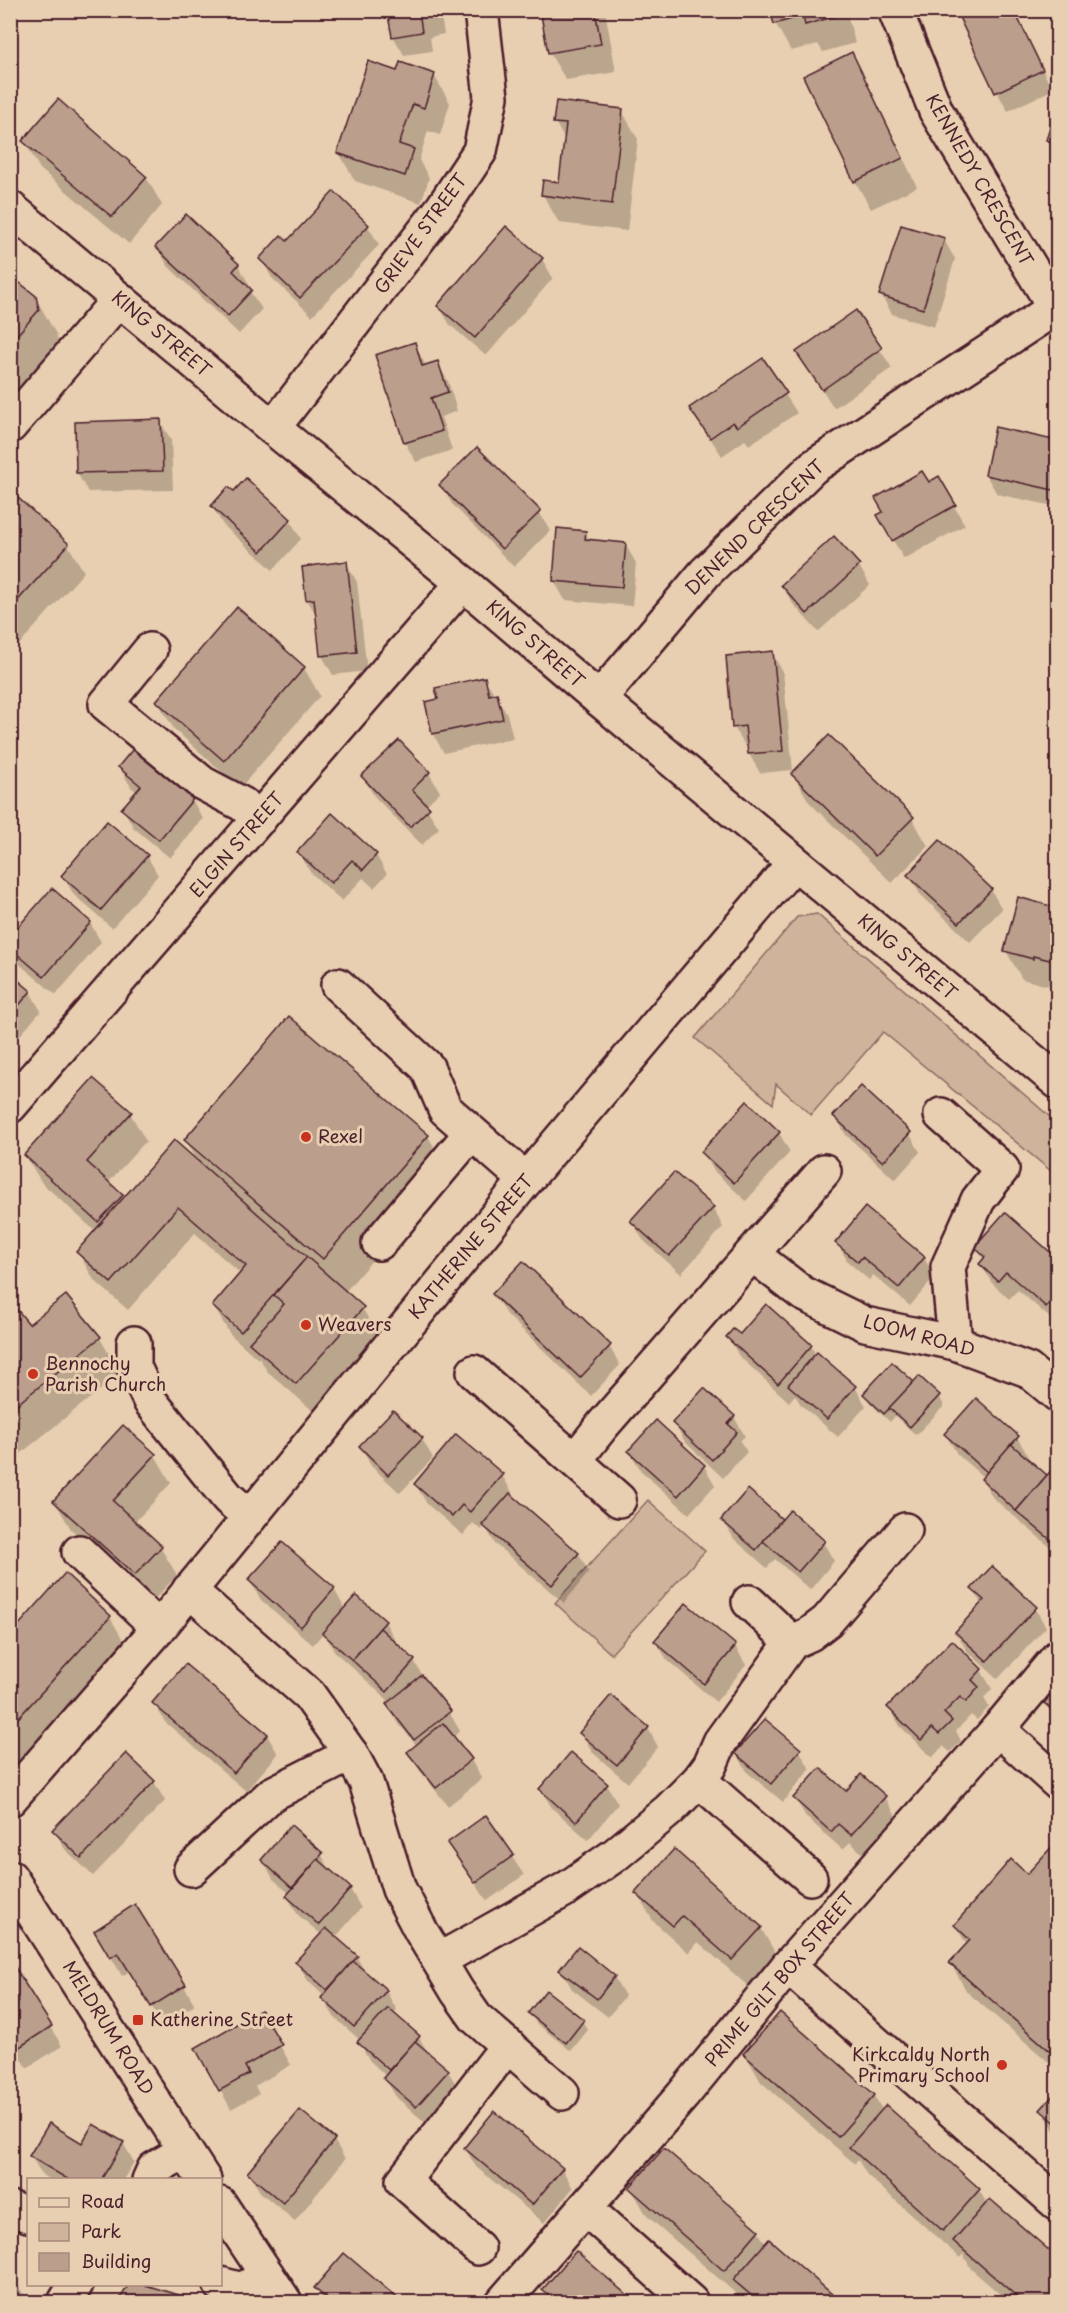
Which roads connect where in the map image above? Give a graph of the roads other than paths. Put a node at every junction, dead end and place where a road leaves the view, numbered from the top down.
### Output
1 (481, 10) edge
2 (895, 10) edge
3 (10, 208) edge
4 (119, 299) junction
5 (1056, 309) edge
6 (10, 426) edge
7 (273, 428) junction
8 (463, 583) junction
9 (150, 650) dead end
10 (599, 699) junction
11 (260, 818) junction
12 (794, 862) junction
13 (338, 985) dead end
14 (1058, 1082) edge
15 (10, 1106) edge
16 (941, 1115) dead end
17 (471, 1133) junction
18 (824, 1171) dead end
19 (526, 1180) junction
20 (379, 1243) dead end
21 (752, 1254) junction
22 (134, 1342) dead end
23 (955, 1343) junction
24 (474, 1372) dead end
25 (1058, 1395) edge
26 (575, 1460) junction
27 (619, 1500) dead end
28 (250, 1517) junction
29 (905, 1530) dead end
30 (79, 1552) dead end
31 (189, 1590) junction
32 (748, 1602) dead end
33 (159, 1628) junction
34 (792, 1642) junction
35 (1058, 1657) edge
36 (998, 1729) junction
37 (351, 1754) junction
38 (699, 1780) junction
39 (1058, 1783) edge
40 (10, 1799) edge
41 (191, 1869) dead end
42 (10, 1877) edge
43 (810, 1878) dead end
44 (439, 1960) junction
45 (788, 1966) junction
46 (508, 2046) junction
47 (562, 2093) dead end
48 (185, 2151) junction
49 (150, 2178) edge
50 (203, 2178) edge
51 (1058, 2204) edge
52 (222, 2207) edge
53 (10, 2208) edge
54 (585, 2208) junction
55 (27, 2215) edge
56 (478, 2248) dead end
57 (267, 2275) junction
58 (222, 2285) edge
59 (75, 2286) edge
60 (65, 2302) edge
61 (285, 2302) edge
62 (503, 2302) edge
63 (692, 2302) edge

1 - 7 street, GRIEVE STREET
2 - 5 street, KENNEDY CRESCENT
3 - 4 street, KING STREET
4 - 6 street
4 - 7 street, KING STREET
5 - 10 street, DENEND CRESCENT
7 - 8 street, KING STREET
8 - 10 street, KING STREET
8 - 11 street, ELGIN STREET
9 - 11 street
10 - 12 street, KING STREET
11 - 15 street, ELGIN STREET
12 - 14 street, KING STREET
12 - 19 street, KATHERINE STREET
13 - 17 street
16 - 23 street
17 - 19 street
17 - 20 street
18 - 21 street
19 - 28 street, KATHERINE STREET
21 - 23 street, LOOM ROAD
21 - 26 street
22 - 28 street
23 - 25 street, LOOM ROAD
24 - 26 street
26 - 27 street
28 - 31 street, KATHERINE STREET
29 - 34 street
30 - 33 street
31 - 33 street, KATHERINE STREET
31 - 37 street
32 - 34 street
33 - 40 street, KATHERINE STREET
34 - 38 street
35 - 36 street, PRIME GILT BOX STREET
36 - 39 street
36 - 45 street, PRIME GILT BOX STREET
37 - 41 street
37 - 44 street
38 - 43 street
38 - 44 street
42 - 48 street, MELDRUM ROAD
44 - 46 street
45 - 51 street
45 - 54 street, PRIME GILT BOX STREET
46 - 47 street
46 - 56 street
48 - 49 street
48 - 50 street, MELDRUM ROAD
52 - 57 street
53 - 55 street
54 - 62 street, PRIME GILT BOX STREET
54 - 63 street
57 - 58 street
57 - 61 street
59 - 60 street

